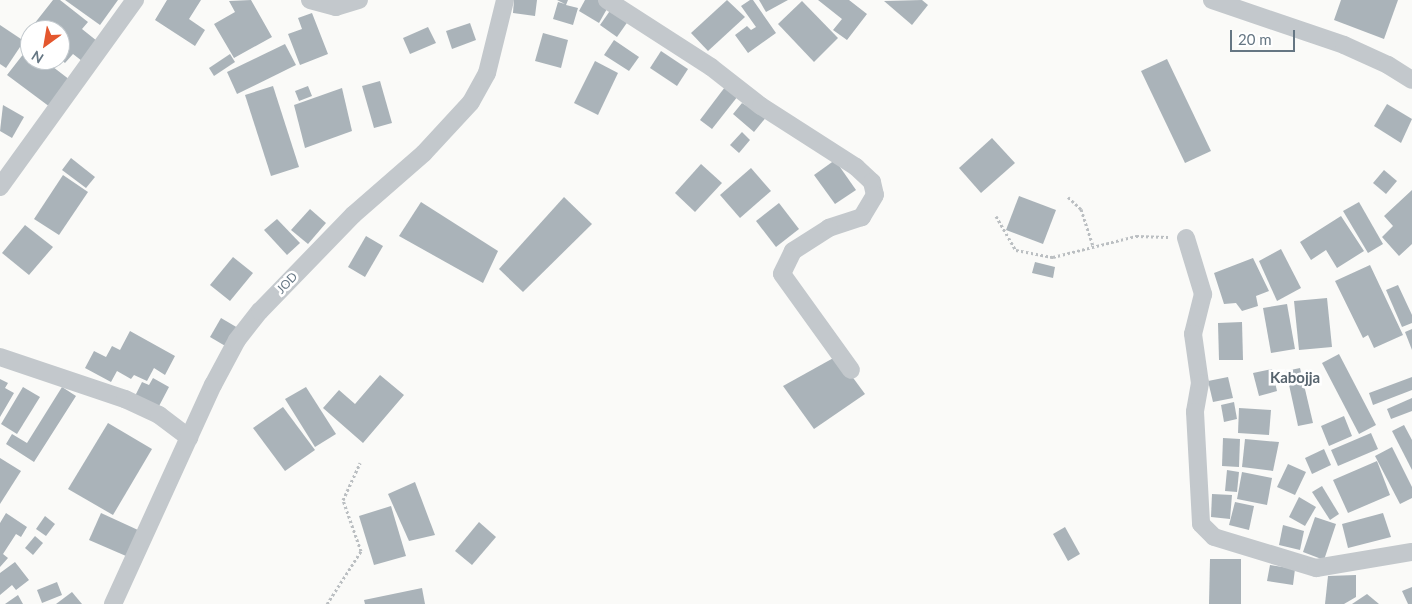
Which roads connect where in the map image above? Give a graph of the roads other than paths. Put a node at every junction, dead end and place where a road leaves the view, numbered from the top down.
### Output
1 (135, 0) edge
2 (310, 0) edge
3 (359, 0) edge
4 (505, 0) edge
5 (607, 0) edge
6 (1212, 0) edge
7 (1412, 80) edge
8 (0, 187) edge
9 (1186, 238) road end
10 (0, 356) edge
11 (851, 370) dead end
12 (189, 438) junction
13 (1412, 552) edge
14 (114, 604) edge

1 - 8 street
2 - 3 street
4 - 12 street, JOD
5 - 11 street
6 - 7 street
9 - 13 street
10 - 12 street
12 - 14 street, JOD

